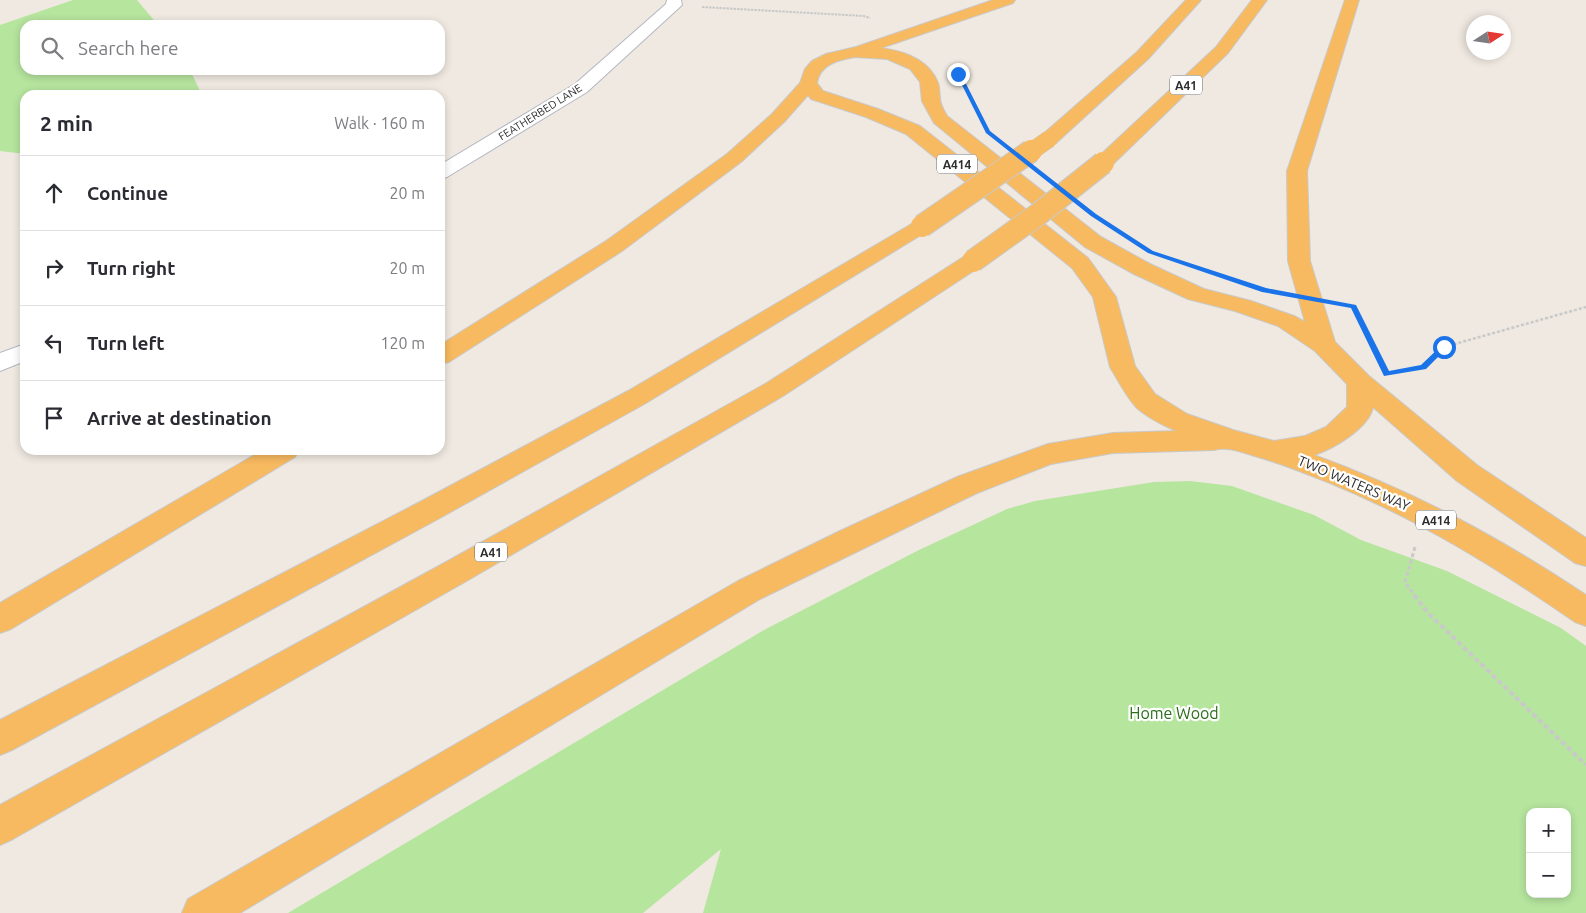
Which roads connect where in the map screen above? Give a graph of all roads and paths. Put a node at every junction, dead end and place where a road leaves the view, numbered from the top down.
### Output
1 (1008, 0) edge
2 (1194, 0) edge
3 (1260, 0) edge
4 (1352, 0) edge
5 (674, 3) edge
6 (864, 16) dead end
7 (848, 54) junction
8 (958, 74) dead end
9 (808, 84) junction
10 (981, 117) dead end
11 (445, 170) edge
12 (1310, 298) junction
13 (1586, 307) edge
14 (1324, 345) junction
15 (1375, 348) dead end
16 (445, 353) edge
17 (20, 354) edge
18 (0, 362) edge
19 (1396, 372) dead end
20 (1360, 382) junction
21 (1228, 439) junction
22 (1274, 451) junction
23 (277, 455) edge
24 (1414, 551) dead end
25 (1586, 554) edge
26 (1586, 612) edge
27 (0, 619) edge
28 (0, 738) edge
29 (1586, 765) edge
30 (0, 826) edge
31 (202, 913) edge

1 - 7 highway
2 - 28 highway, bridge
3 - 30 highway, A41, bridge
4 - 12 highway
5 - 6 path
5 - 11 street, FEATHERBED LANE
7 - 9 highway, A414
7 - 14 highway, A414
8 - 10 path
9 - 16 highway
9 - 21 highway, A414
12 - 14 highway
12 - 15 path
13 - 19 path
14 - 20 highway, A414
17 - 18 street
20 - 22 highway, A414
20 - 25 highway, A414
21 - 22 highway, A414
21 - 31 highway
22 - 26 highway, TWO WATERS WAY / A414
23 - 27 highway
24 - 29 path

